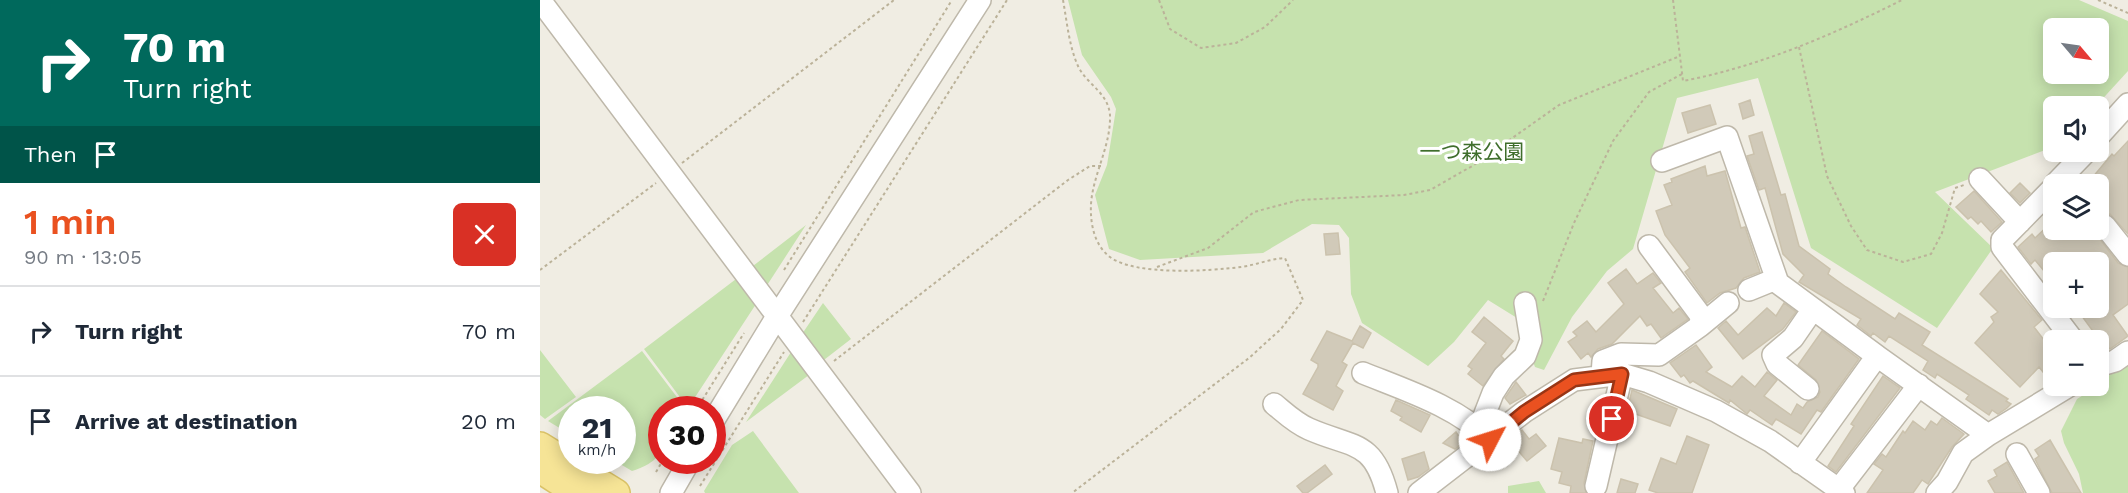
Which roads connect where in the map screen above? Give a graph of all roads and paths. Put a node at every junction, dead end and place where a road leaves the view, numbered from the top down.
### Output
1 (540, 0) edge
2 (894, 0) edge
3 (952, 0) edge
4 (980, 0) edge
5 (1007, 0) edge
6 (1063, 0) edge
7 (1159, 0) edge
8 (1293, 0) edge
9 (1673, 0) edge
10 (1902, 0) edge
11 (2098, 0) edge
12 (2128, 13) edge
13 (1799, 47) junction
14 (1680, 56) junction
15 (1682, 74) junction
16 (2128, 104) edge
17 (2109, 125) edge
18 (1662, 161) dead end
19 (2077, 162) edge
20 (1101, 166) junction
21 (670, 172) junction
22 (2065, 174) edge
23 (1980, 179) joint
24 (2043, 198) edge
25 (2020, 222) junction
26 (2109, 230) edge
27 (1649, 246) dead end
28 (2128, 255) edge
29 (1153, 268) junction
30 (540, 270) edge
31 (784, 270) dead end
32 (1776, 279) junction
33 (1749, 290) dead end
34 (1525, 303) dead end
35 (1728, 303) dead end
36 (1813, 309) junction
37 (776, 318) junction
38 (1700, 326) junction
39 (747, 330) dead end
40 (2065, 330) edge
41 (1530, 333) junction
42 (792, 339) junction
43 (2128, 352) edge
44 (1877, 356) junction
45 (2109, 363) edge
46 (819, 372) junction
47 (1363, 373) dead end
48 (1612, 375) junction
49 (1919, 385) junction
50 (1808, 389) dead end
51 (705, 396) edge
52 (2052, 396) edge
53 (726, 400) edge
54 (1274, 404) dead end
55 (1485, 435) junction
56 (1988, 435) junction
57 (540, 446) edge
58 (2017, 454) dead end
59 (1800, 463) junction
60 (540, 470) edge
61 (682, 474) edge
62 (700, 486) dead end
63 (1596, 486) dead end
64 (1841, 491) edge
65 (577, 493) edge
66 (616, 493) edge
67 (671, 493) edge
68 (910, 493) edge
69 (1072, 493) edge
70 (1387, 493) edge
71 (1419, 493) edge
72 (1937, 493) edge
73 (2039, 493) edge

1 - 21 street
2 - 21 path
3 - 31 path
4 - 37 street
5 - 42 path
6 - 20 path
7 - 8 path
9 - 14 path
10 - 13 path
11 - 12 path
13 - 15 path
13 - 23 path
14 - 15 path
14 - 29 path
15 - 41 path
16 - 17 street
18 - 32 street
19 - 22 street
20 - 29 path
20 - 46 path
21 - 30 path
21 - 37 street
23 - 25 street
24 - 25 street
25 - 40 street
26 - 28 street
27 - 38 street
29 - 69 path
32 - 33 street
32 - 36 street
34 - 41 street
35 - 38 street
36 - 44 street
36 - 50 street
37 - 42 street
37 - 53 street
38 - 48 street
39 - 51 path
41 - 55 street
42 - 46 street
42 - 62 path
43 - 45 street
44 - 49 street
44 - 59 street
46 - 68 street
47 - 55 street
48 - 55 street
48 - 59 street
48 - 63 street
49 - 56 street
49 - 64 street
52 - 56 street
54 - 70 street
55 - 71 street
56 - 72 street
57 - 66 main road
58 - 73 street
59 - 64 street
60 - 65 main road
61 - 67 street

